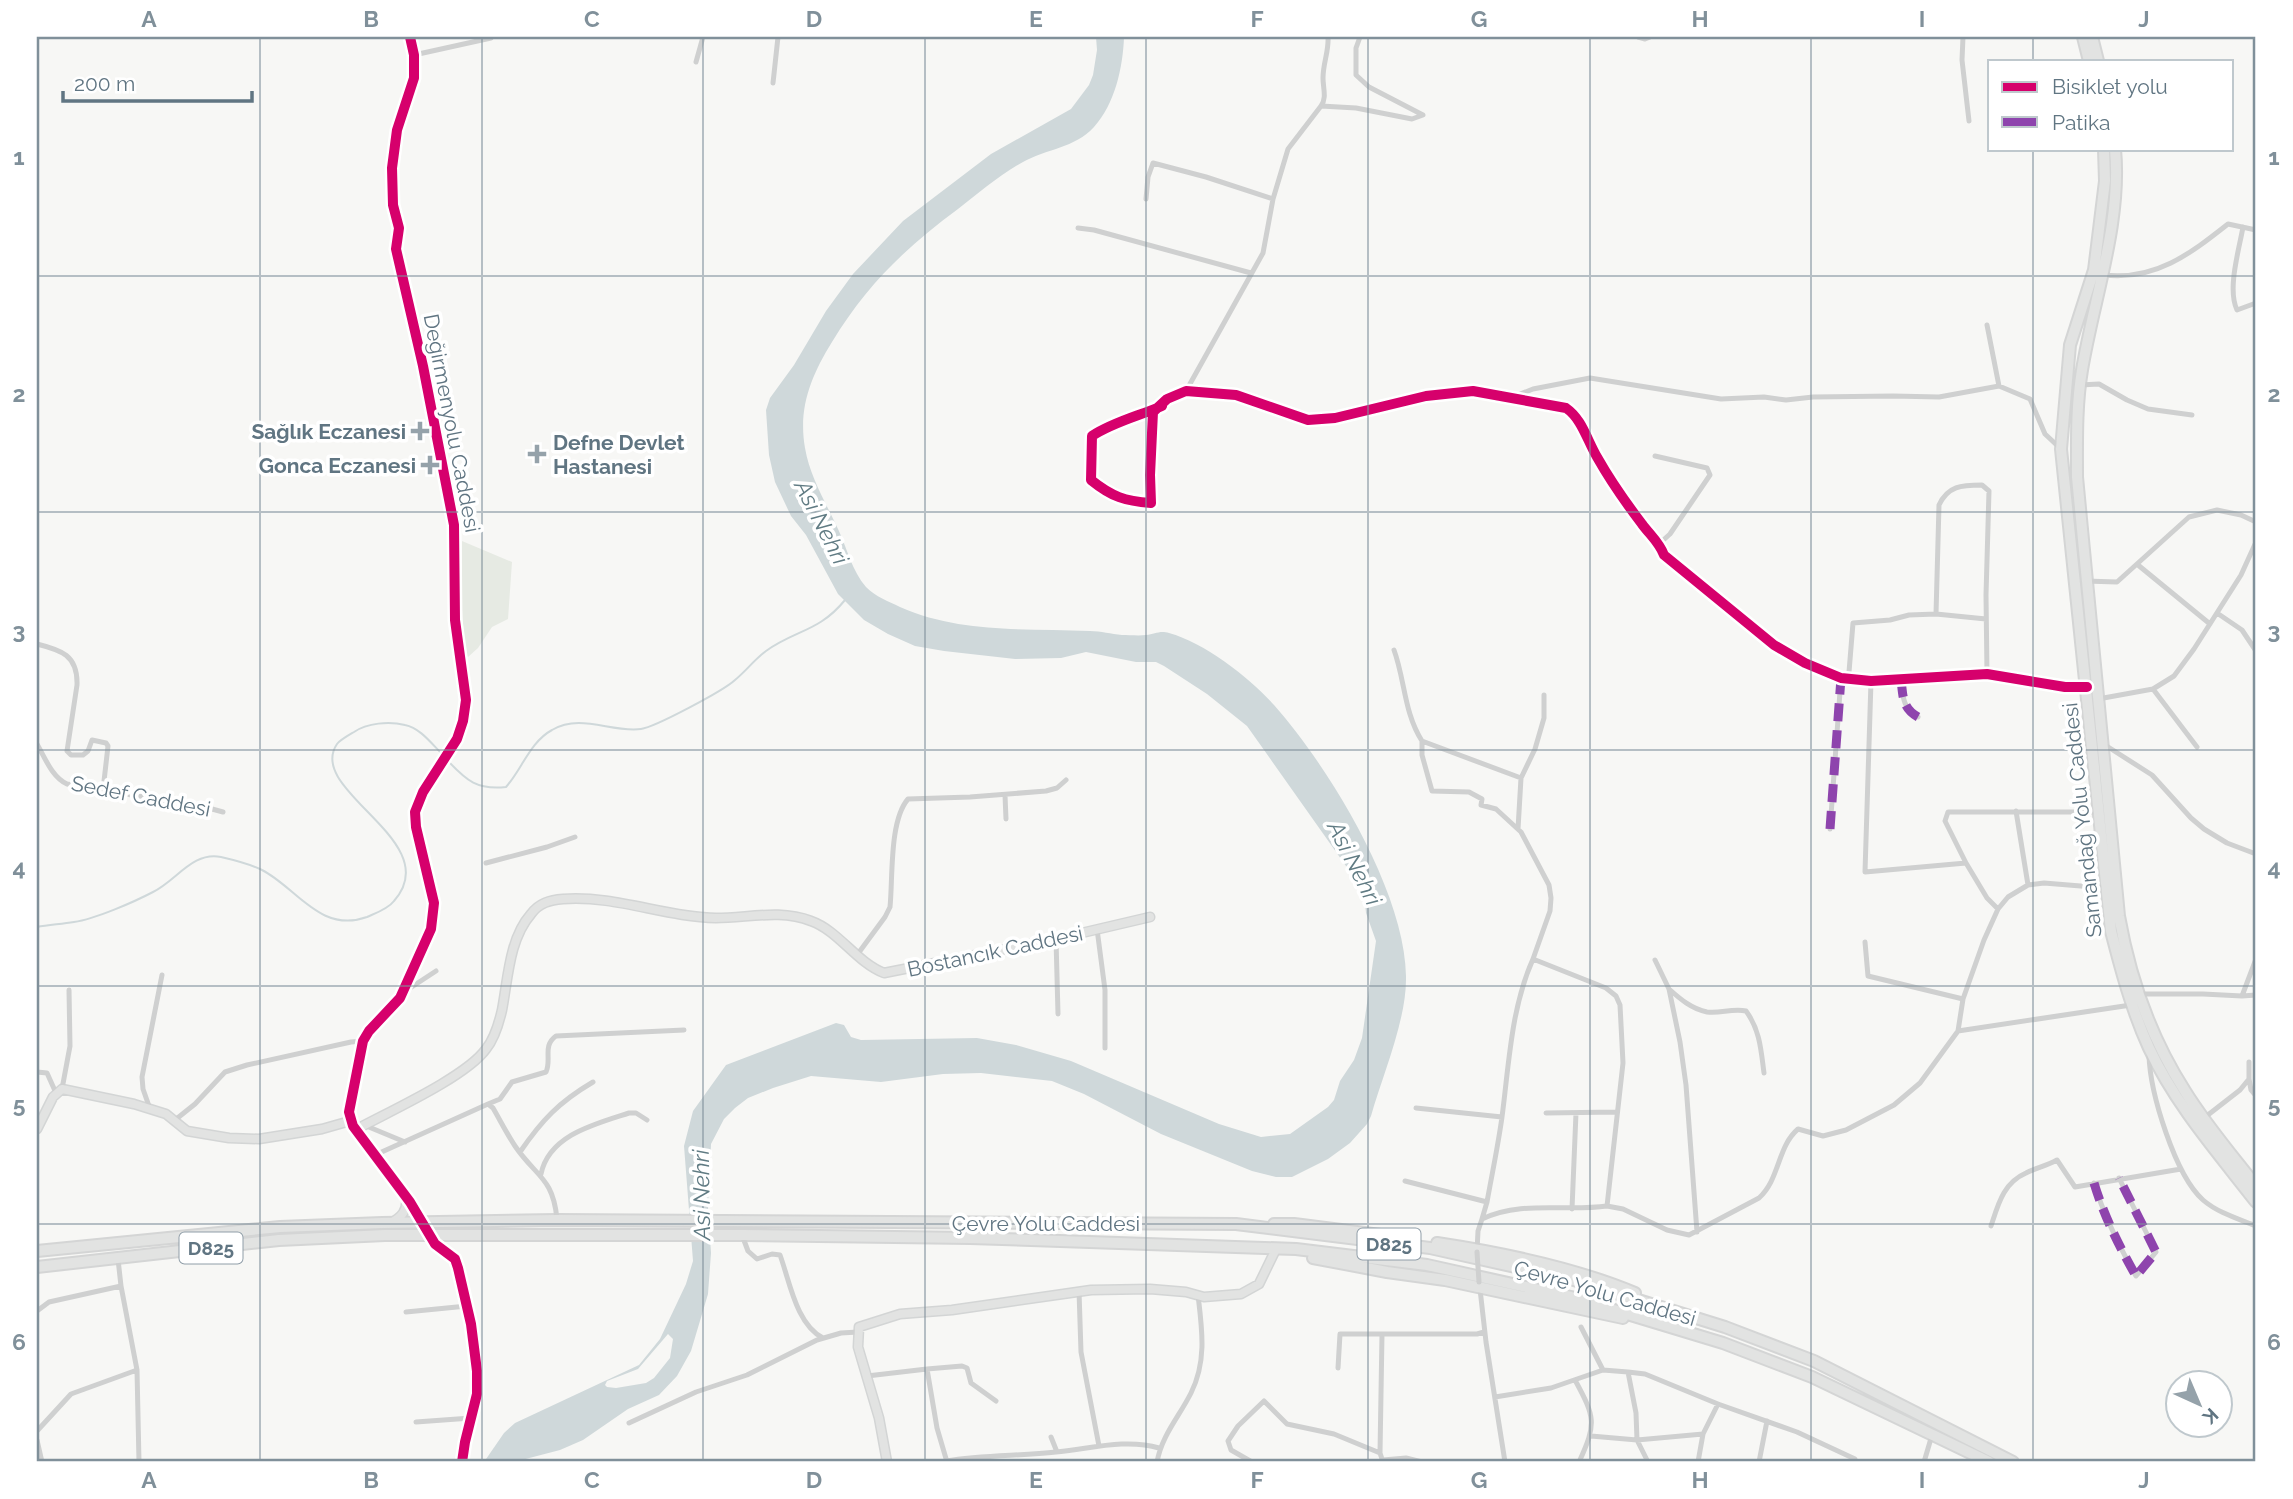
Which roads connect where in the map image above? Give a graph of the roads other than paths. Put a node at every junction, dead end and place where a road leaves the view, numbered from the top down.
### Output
1 (410, 37) edge
2 (703, 37) edge
3 (778, 37) edge
4 (1328, 37) edge
5 (1360, 37) edge
6 (1638, 37) edge
7 (1650, 37) edge
8 (1964, 37) edge
9 (2083, 37) edge
10 (2092, 37) edge
11 (491, 38) edge
12 (414, 55) junction
13 (2089, 60) edge
14 (2098, 60) edge
15 (696, 62) dead end
16 (773, 83) dead end
17 (1321, 106) junction
18 (1969, 121) dead end
19 (2104, 150) edge
20 (2115, 150) edge
21 (1146, 199) dead end
22 (1273, 199) junction
23 (2243, 227) junction
24 (1078, 228) dead end
25 (2256, 230) edge
26 (1251, 273) junction
27 (2101, 274) junction
28 (2256, 303) edge
29 (1987, 325) dead end
30 (2080, 384) junction
31 (1999, 386) junction
32 (1186, 391) junction
33 (1511, 398) junction
34 (1162, 406) junction
35 (2192, 415) dead end
36 (2061, 449) junction
37 (1655, 456) dead end
38 (2256, 522) edge
39 (2256, 542) edge
40 (1659, 544) junction
41 (2138, 565) junction
42 (2085, 581) junction
43 (2217, 613) junction
44 (1936, 614) junction
45 (1986, 619) junction
46 (2210, 624) junction
47 (37, 644) edge
48 (1394, 650) dead end
49 (2256, 651) edge
50 (1987, 674) junction
51 (1841, 678) junction
52 (1901, 679) junction
53 (1871, 681) junction
54 (2087, 687) junction
55 (2153, 689) junction
56 (1545, 695) dead end
57 (2098, 699) junction
58 (1918, 717) dead end
59 (1422, 741) junction
60 (37, 744) edge
61 (2103, 744) junction
62 (2197, 747) dead end
63 (1521, 778) junction
64 (1066, 780) dead end
65 (103, 790) junction
66 (1005, 795) junction
67 (2016, 810) junction
68 (223, 812) dead end
69 (2098, 812) junction
70 (1006, 820) dead end
71 (1518, 829) junction
72 (1829, 829) dead end
73 (575, 837) dead end
74 (2256, 854) edge
75 (486, 863) dead end
76 (1966, 863) junction
77 (2028, 885) junction
78 (2106, 888) junction
79 (1998, 909) junction
80 (1150, 916) dead end
81 (1097, 929) junction
82 (1056, 939) junction
83 (1865, 942) dead end
84 (857, 955) junction
85 (2256, 958) edge
86 (1533, 959) junction
87 (1656, 960) dead end
88 (436, 971) dead end
89 (162, 975) dead end
90 (1669, 989) junction
91 (69, 990) dead end
92 (403, 993) junction
93 (2139, 994) junction
94 (2256, 995) edge
95 (2242, 996) junction
96 (1963, 999) junction
97 (2132, 1005) junction
98 (1058, 1014) dead end
99 (684, 1031) dead end
100 (1958, 1031) junction
101 (363, 1041) junction
102 (1104, 1048) dead end
103 (2149, 1049) junction
104 (2249, 1062) dead end
105 (37, 1072) edge
106 (1764, 1073) dead end
107 (2249, 1079) junction
108 (593, 1082) dead end
109 (59, 1091) junction
110 (2256, 1096) edge
111 (488, 1104) junction
112 (1416, 1108) dead end
113 (150, 1109) junction
114 (1617, 1112) junction
115 (1546, 1113) dead end
116 (1576, 1113) junction
117 (1502, 1116) junction
118 (2204, 1118) junction
119 (174, 1120) junction
120 (647, 1120) dead end
121 (350, 1121) junction
122 (360, 1127) junction
123 (37, 1129) edge
124 (405, 1142) junction
125 (520, 1152) junction
126 (375, 1155) junction
127 (2180, 1169) junction
128 (541, 1174) junction
129 (2119, 1178) junction
130 (1405, 1181) dead end
131 (2094, 1183) junction
132 (2256, 1186) edge
133 (405, 1195) junction
134 (1487, 1202) junction
135 (2256, 1202) edge
136 (1607, 1206) junction
137 (1572, 1209) junction
138 (1482, 1219) junction
139 (557, 1220) junction
140 (424, 1222) junction
141 (391, 1223) junction
142 (1236, 1224) junction
143 (1991, 1226) dead end
144 (2256, 1226) edge
145 (1697, 1232) junction
146 (429, 1234) junction
147 (742, 1235) junction
148 (1276, 1249) junction
149 (37, 1251) edge
150 (1477, 1251) junction
151 (118, 1259) junction
152 (37, 1267) edge
153 (1479, 1285) junction
154 (121, 1286) junction
155 (1079, 1292) junction
156 (1198, 1295) junction
157 (467, 1306) junction
158 (37, 1311) edge
159 (406, 1312) dead end
160 (1697, 1318) junction
161 (1660, 1324) junction
162 (1581, 1327) dead end
163 (858, 1332) junction
164 (1484, 1332) junction
165 (1382, 1334) junction
166 (822, 1338) junction
167 (1338, 1368) dead end
168 (927, 1369) junction
169 (137, 1370) junction
170 (1603, 1370) junction
171 (1628, 1373) junction
172 (867, 1377) junction
173 (1575, 1380) junction
174 (1495, 1397) junction
175 (996, 1401) dead end
176 (1718, 1404) junction
177 (471, 1418) junction
178 (1767, 1421) junction
179 (416, 1422) dead end
180 (629, 1423) dead end
181 (37, 1431) edge
182 (1703, 1434) junction
183 (1933, 1434) junction
184 (1591, 1436) junction
185 (1051, 1437) dead end
186 (37, 1440) edge
187 (1637, 1440) junction
188 (1099, 1446) junction
189 (1159, 1448) junction
190 (1057, 1452) junction
191 (1380, 1453) junction
192 (1382, 1461) edge
193 (42, 1462) edge
194 (139, 1462) edge
195 (462, 1462) edge
196 (887, 1462) edge
197 (947, 1462) edge
198 (1157, 1462) edge
199 (1251, 1462) edge
200 (1422, 1462) edge
201 (1505, 1462) edge
202 (1579, 1462) edge
203 (1648, 1462) edge
204 (1698, 1462) edge
205 (1759, 1462) edge
206 (1855, 1462) edge
207 (1924, 1462) edge
208 (1989, 1462) edge
209 (2013, 1462) edge

1 - 12 street, Değirmenyolu Caddesi
2 - 15 street
3 - 16 street
4 - 17 street
5 - 17 street
6 - 7 street
8 - 18 street
9 - 13 highway
10 - 14 highway
11 - 12 street
12 - 92 street, Değirmenyolu Caddesi
17 - 22 street
19 - 36 highway, Samandağ Yolu Caddesi
20 - 27 highway, Samandağ Yolu Caddesi
21 - 22 street
22 - 26 street
23 - 25 street
23 - 27 street
23 - 28 street
24 - 26 street
26 - 32 street
27 - 30 highway, Samandağ Yolu Caddesi
29 - 31 street
30 - 35 street
30 - 42 highway, Samandağ Yolu Caddesi
31 - 33 street
31 - 36 street
32 - 33 street
32 - 34 street
33 - 40 street
34 - 34 street
36 - 54 highway, Samandağ Yolu Caddesi
37 - 40 street
38 - 41 street
39 - 43 street
40 - 51 street
41 - 42 street
41 - 46 street
42 - 57 highway, Samandağ Yolu Caddesi
43 - 46 street
43 - 49 street
44 - 45 street
44 - 45 street
44 - 51 street
45 - 50 street
46 - 55 street
47 - 65 street
48 - 59 street
50 - 52 street
50 - 54 street
51 - 53 street
51 - 72 street
52 - 53 street
52 - 58 street
53 - 76 street
54 - 69 highway, Samandağ Yolu Caddesi
55 - 57 street
55 - 62 street
56 - 63 street
57 - 61 highway, Samandağ Yolu Caddesi
59 - 63 street
59 - 71 street
60 - 65 street, Sedef Caddesi
61 - 74 street
61 - 93 highway, Samandağ Yolu Caddesi
63 - 71 street
64 - 66 street
65 - 68 street, Sedef Caddesi
66 - 70 street
66 - 84 street
67 - 69 street
67 - 76 street
67 - 77 street
69 - 78 highway, Samandağ Yolu Caddesi
71 - 86 street
73 - 75 street
76 - 79 street
77 - 78 street
77 - 79 street
78 - 97 highway, Samandağ Yolu Caddesi
79 - 96 street
80 - 81 street, Bostancık Caddesi
81 - 82 street, Bostancık Caddesi
81 - 102 street
82 - 84 street, Bostancık Caddesi
82 - 98 street
83 - 96 street
84 - 122 street, Bostancık Caddesi
85 - 95 street
86 - 114 street
86 - 117 street
87 - 90 street
88 - 92 street
89 - 113 street
90 - 106 street
90 - 145 street
91 - 109 street
92 - 101 street, Değirmenyolu Caddesi
93 - 95 street
93 - 118 highway, Samandağ Yolu Caddesi
94 - 95 street
96 - 100 street
97 - 100 street
97 - 103 highway, Samandağ Yolu Caddesi
99 - 111 street
100 - 145 street
101 - 119 street
101 - 121 street, Değirmenyolu Caddesi
103 - 127 street
103 - 135 highway, Samandağ Yolu Caddesi
104 - 107 street
105 - 109 street
107 - 110 street
107 - 118 street
108 - 125 street
109 - 113 street
109 - 123 street
111 - 124 street
111 - 125 street
112 - 117 street
113 - 119 street
114 - 116 street
114 - 136 street
115 - 116 street
116 - 137 street
117 - 134 street
118 - 132 highway, Samandağ Yolu Caddesi
119 - 121 street
120 - 128 street
121 - 122 street
122 - 124 street
122 - 126 street
124 - 126 street
125 - 128 street
126 - 133 street
127 - 129 street
127 - 144 street
128 - 139 street
129 - 131 street
129 - 131 street
130 - 134 street
131 - 143 street
133 - 140 street
133 - 141 street
134 - 138 street
136 - 137 street
136 - 145 street
137 - 138 street
138 - 150 street
139 - 140 highway, Çevre Yolu Caddesi / D825
139 - 142 highway, Çevre Yolu Caddesi / D825
140 - 141 highway, Çevre Yolu Caddesi / D825
140 - 146 street
141 - 149 highway, Çevre Yolu Caddesi / D825
142 - 150 highway
142 - 160 highway, Çevre Yolu Caddesi / D825
146 - 147 highway, Çevre Yolu Caddesi / D825
146 - 151 highway, Çevre Yolu Caddesi / D825
146 - 157 street
147 - 148 highway, Çevre Yolu Caddesi / D825
147 - 166 street
148 - 153 highway
148 - 156 street
148 - 161 highway, Çevre Yolu Caddesi / D825
150 - 153 street, bridge
150 - 160 highway
151 - 152 highway, Çevre Yolu Caddesi / D825
151 - 154 street
153 - 161 highway
153 - 164 street
154 - 158 street
154 - 169 street
155 - 156 street
155 - 163 street
155 - 188 street
156 - 189 street
157 - 159 street
157 - 177 street
160 - 209 highway, Çevre Yolu Caddesi / D825
161 - 183 highway, Çevre Yolu Caddesi / D825
162 - 170 street
163 - 166 street
163 - 172 street
164 - 165 street
164 - 174 street
165 - 167 street
165 - 191 street
166 - 180 street
168 - 172 street
168 - 175 street
168 - 197 street
169 - 181 street
169 - 194 street
170 - 171 street
170 - 173 street
171 - 176 street
171 - 187 street
172 - 196 street
173 - 174 street
173 - 184 street
174 - 201 street
176 - 178 street
176 - 182 street
177 - 179 street
177 - 195 street
178 - 205 street
178 - 206 street
182 - 187 street
182 - 204 street
183 - 207 street
183 - 208 highway, Çevre Yolu Caddesi / D825
184 - 187 street
184 - 202 street
185 - 190 street
186 - 193 street
187 - 203 street
188 - 189 street
188 - 190 street
189 - 198 street
190 - 197 street
191 - 192 street
191 - 199 street
192 - 200 street

